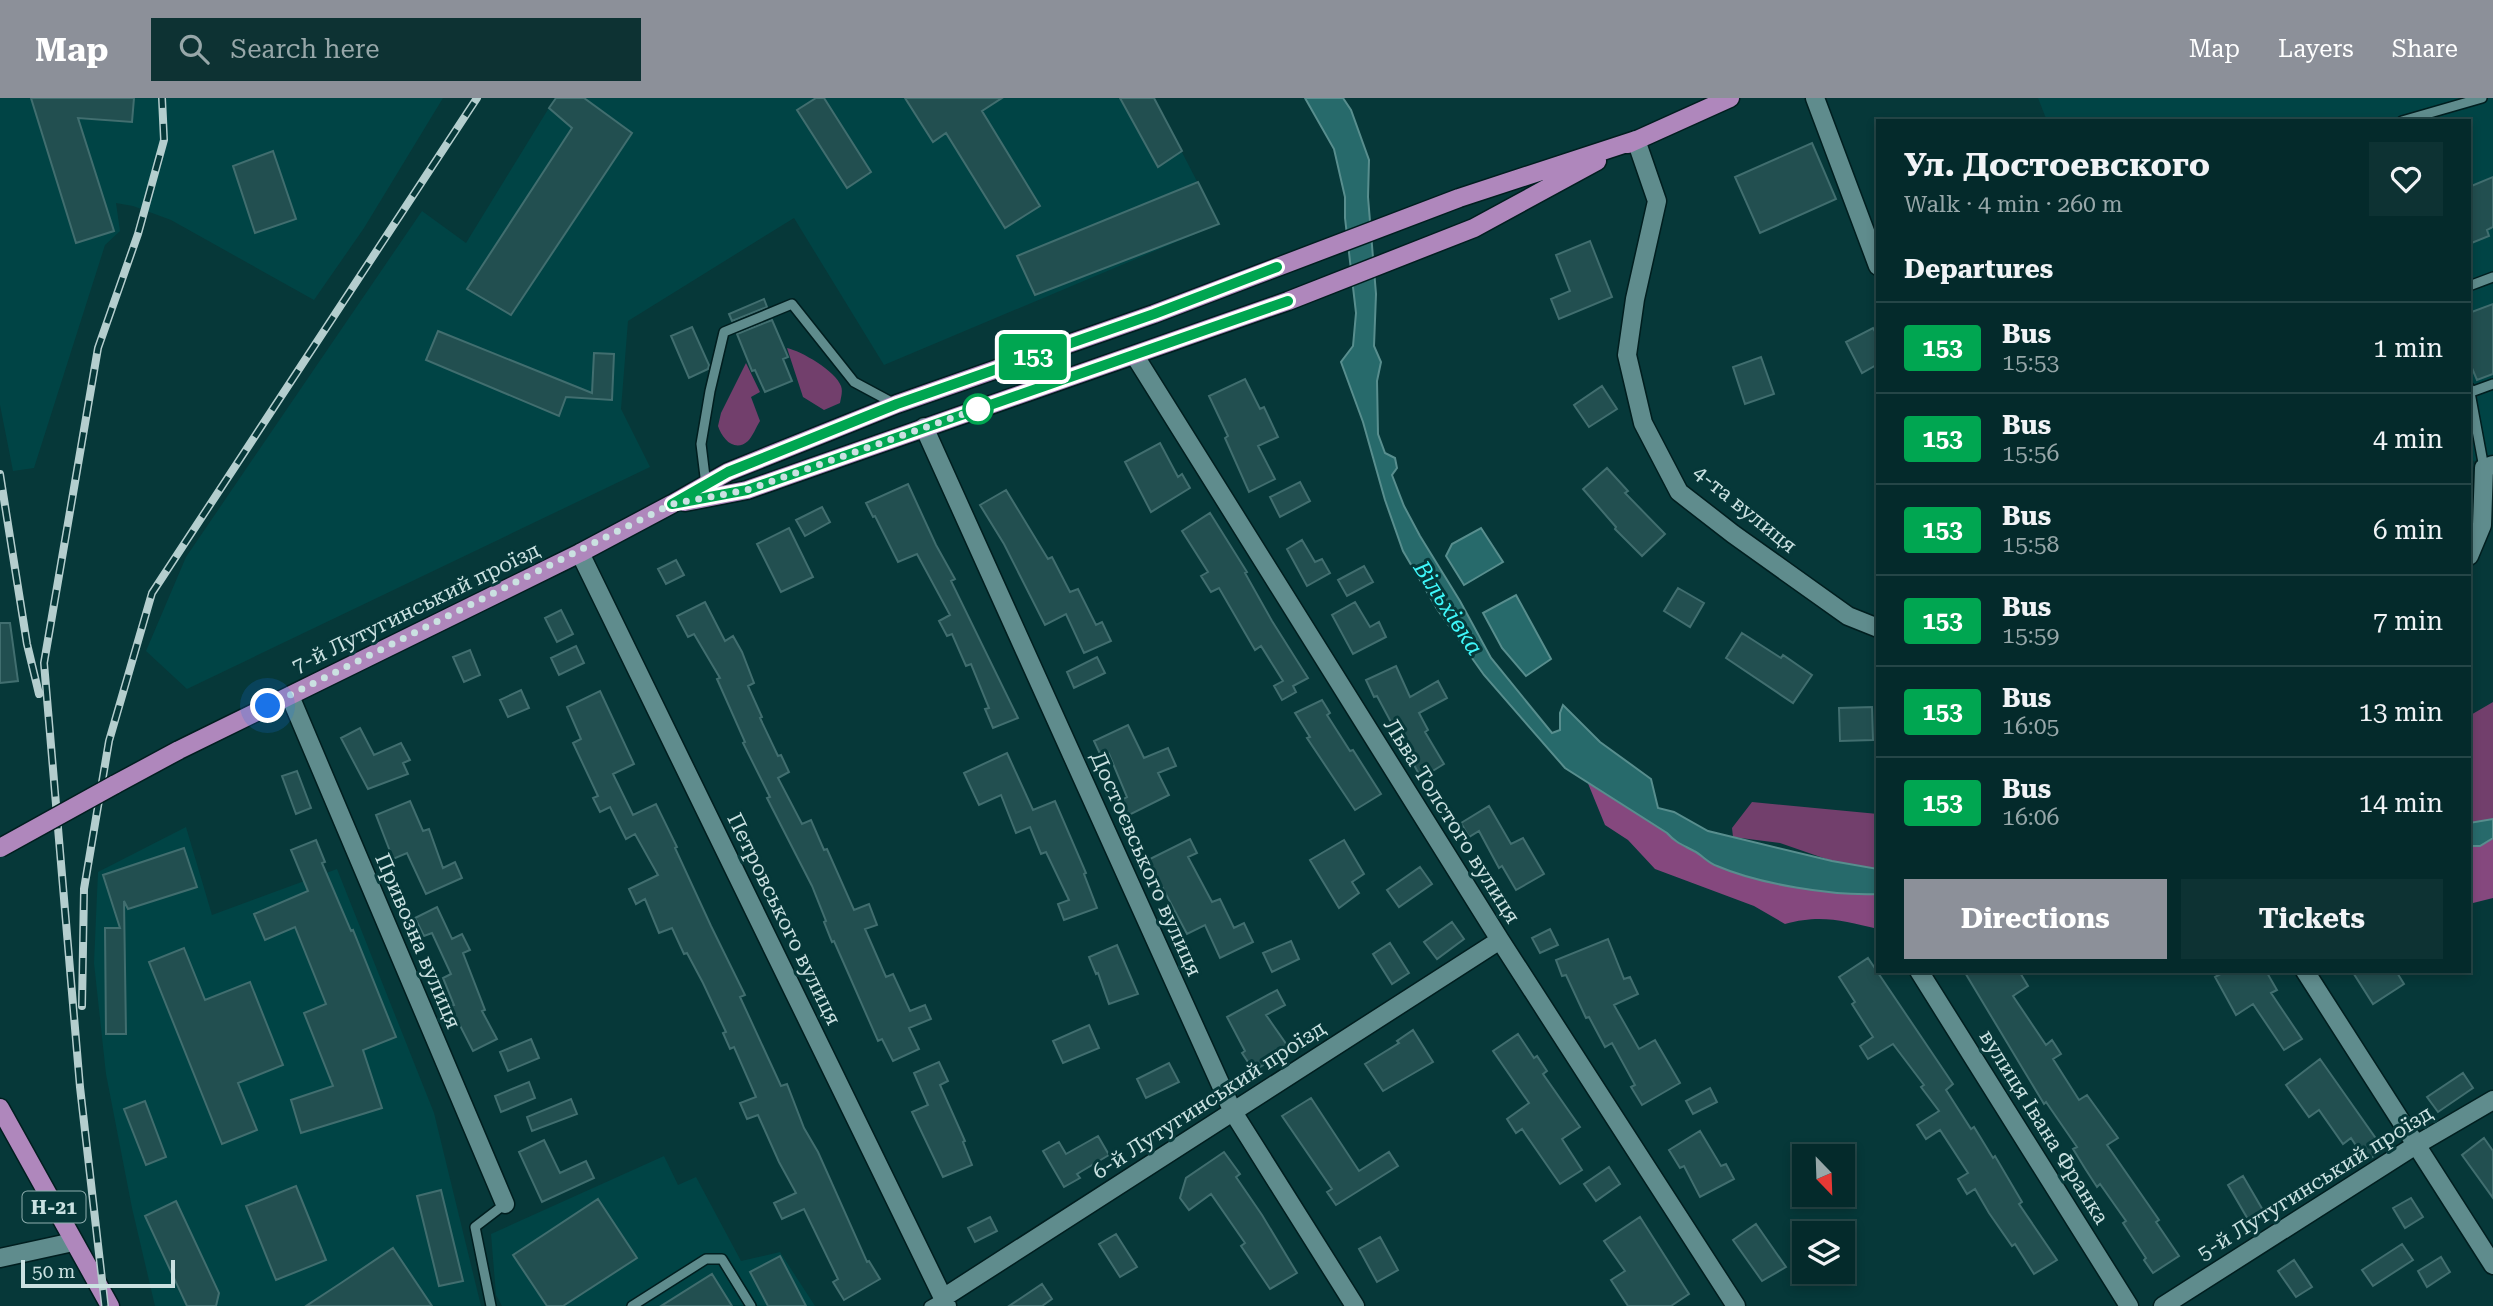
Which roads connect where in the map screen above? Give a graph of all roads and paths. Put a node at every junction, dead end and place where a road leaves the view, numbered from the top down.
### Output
1 (1815, 98) edge
2 (2482, 98) edge
3 (1719, 100) edge
4 (2409, 119) edge
5 (1636, 139) junction
6 (1876, 261) edge
7 (2493, 276) edge
8 (2471, 285) edge
9 (1135, 356) junction
10 (2493, 384) edge
11 (2471, 390) edge
12 (2471, 394) edge
13 (897, 404) junction
14 (924, 427) junction
15 (2488, 466) edge
16 (706, 485) junction
17 (672, 504) junction
18 (2471, 551) edge
19 (580, 552) junction
20 (1876, 627) edge
21 (290, 696) junction
22 (0, 848) edge
23 (1500, 940) junction
24 (1920, 973) edge
25 (2306, 973) edge
26 (2493, 1100) edge
27 (0, 1108) edge
28 (1233, 1112) junction
29 (2416, 1145) junction
30 (505, 1205) joint
31 (73, 1242) junction
32 (0, 1258) edge
33 (2493, 1265) edge
34 (940, 1303) edge
35 (110, 1306) edge
36 (491, 1306) edge
37 (632, 1306) edge
38 (751, 1306) edge
39 (1355, 1306) edge
40 (1737, 1306) edge
41 (2129, 1306) edge
42 (2163, 1306) edge

1 - 6 street
2 - 4 lane
3 - 5 main road
5 - 9 main road, 7-й Лутугинський проїзд
5 - 13 main road, 7-й Лутугинський проїзд
5 - 20 street, 4-та вулиця
7 - 8 lane
9 - 14 main road, 7-й Лутугинський проїзд
9 - 23 street, Льва Толстого вулиця
10 - 11 lane
12 - 15 lane
13 - 16 main road, 7-й Лутугинський проїзд
13 - 16 lane
14 - 17 main road, 7-й Лутугинський проїзд
14 - 28 street, Достоєвського вулиця
15 - 18 street
16 - 17 main road, 7-й Лутугинський проїзд
17 - 19 main road, 7-й Лутугинський проїзд
19 - 21 main road, 7-й Лутугинський проїзд
19 - 34 street, Петровського вулиця
21 - 22 main road, 7-й Лутугинський проїзд, bridge
21 - 30 street, Привозна вулиця
23 - 28 street, 6-й Лутугинський проїзд
23 - 40 street, Льва Толстого вулиця
24 - 41 street, вулиця Івана Франка
25 - 29 street
26 - 29 street, 5-й Лутугинський проїзд
27 - 31 main road, Н-21
28 - 34 street, 6-й Лутугинський проїзд
28 - 39 street, Достоєвського вулиця
29 - 33 street
29 - 42 street, 5-й Лутугинський проїзд
30 - 36 lane
31 - 32 street
31 - 35 main road, Н-21
37 - 38 lane

